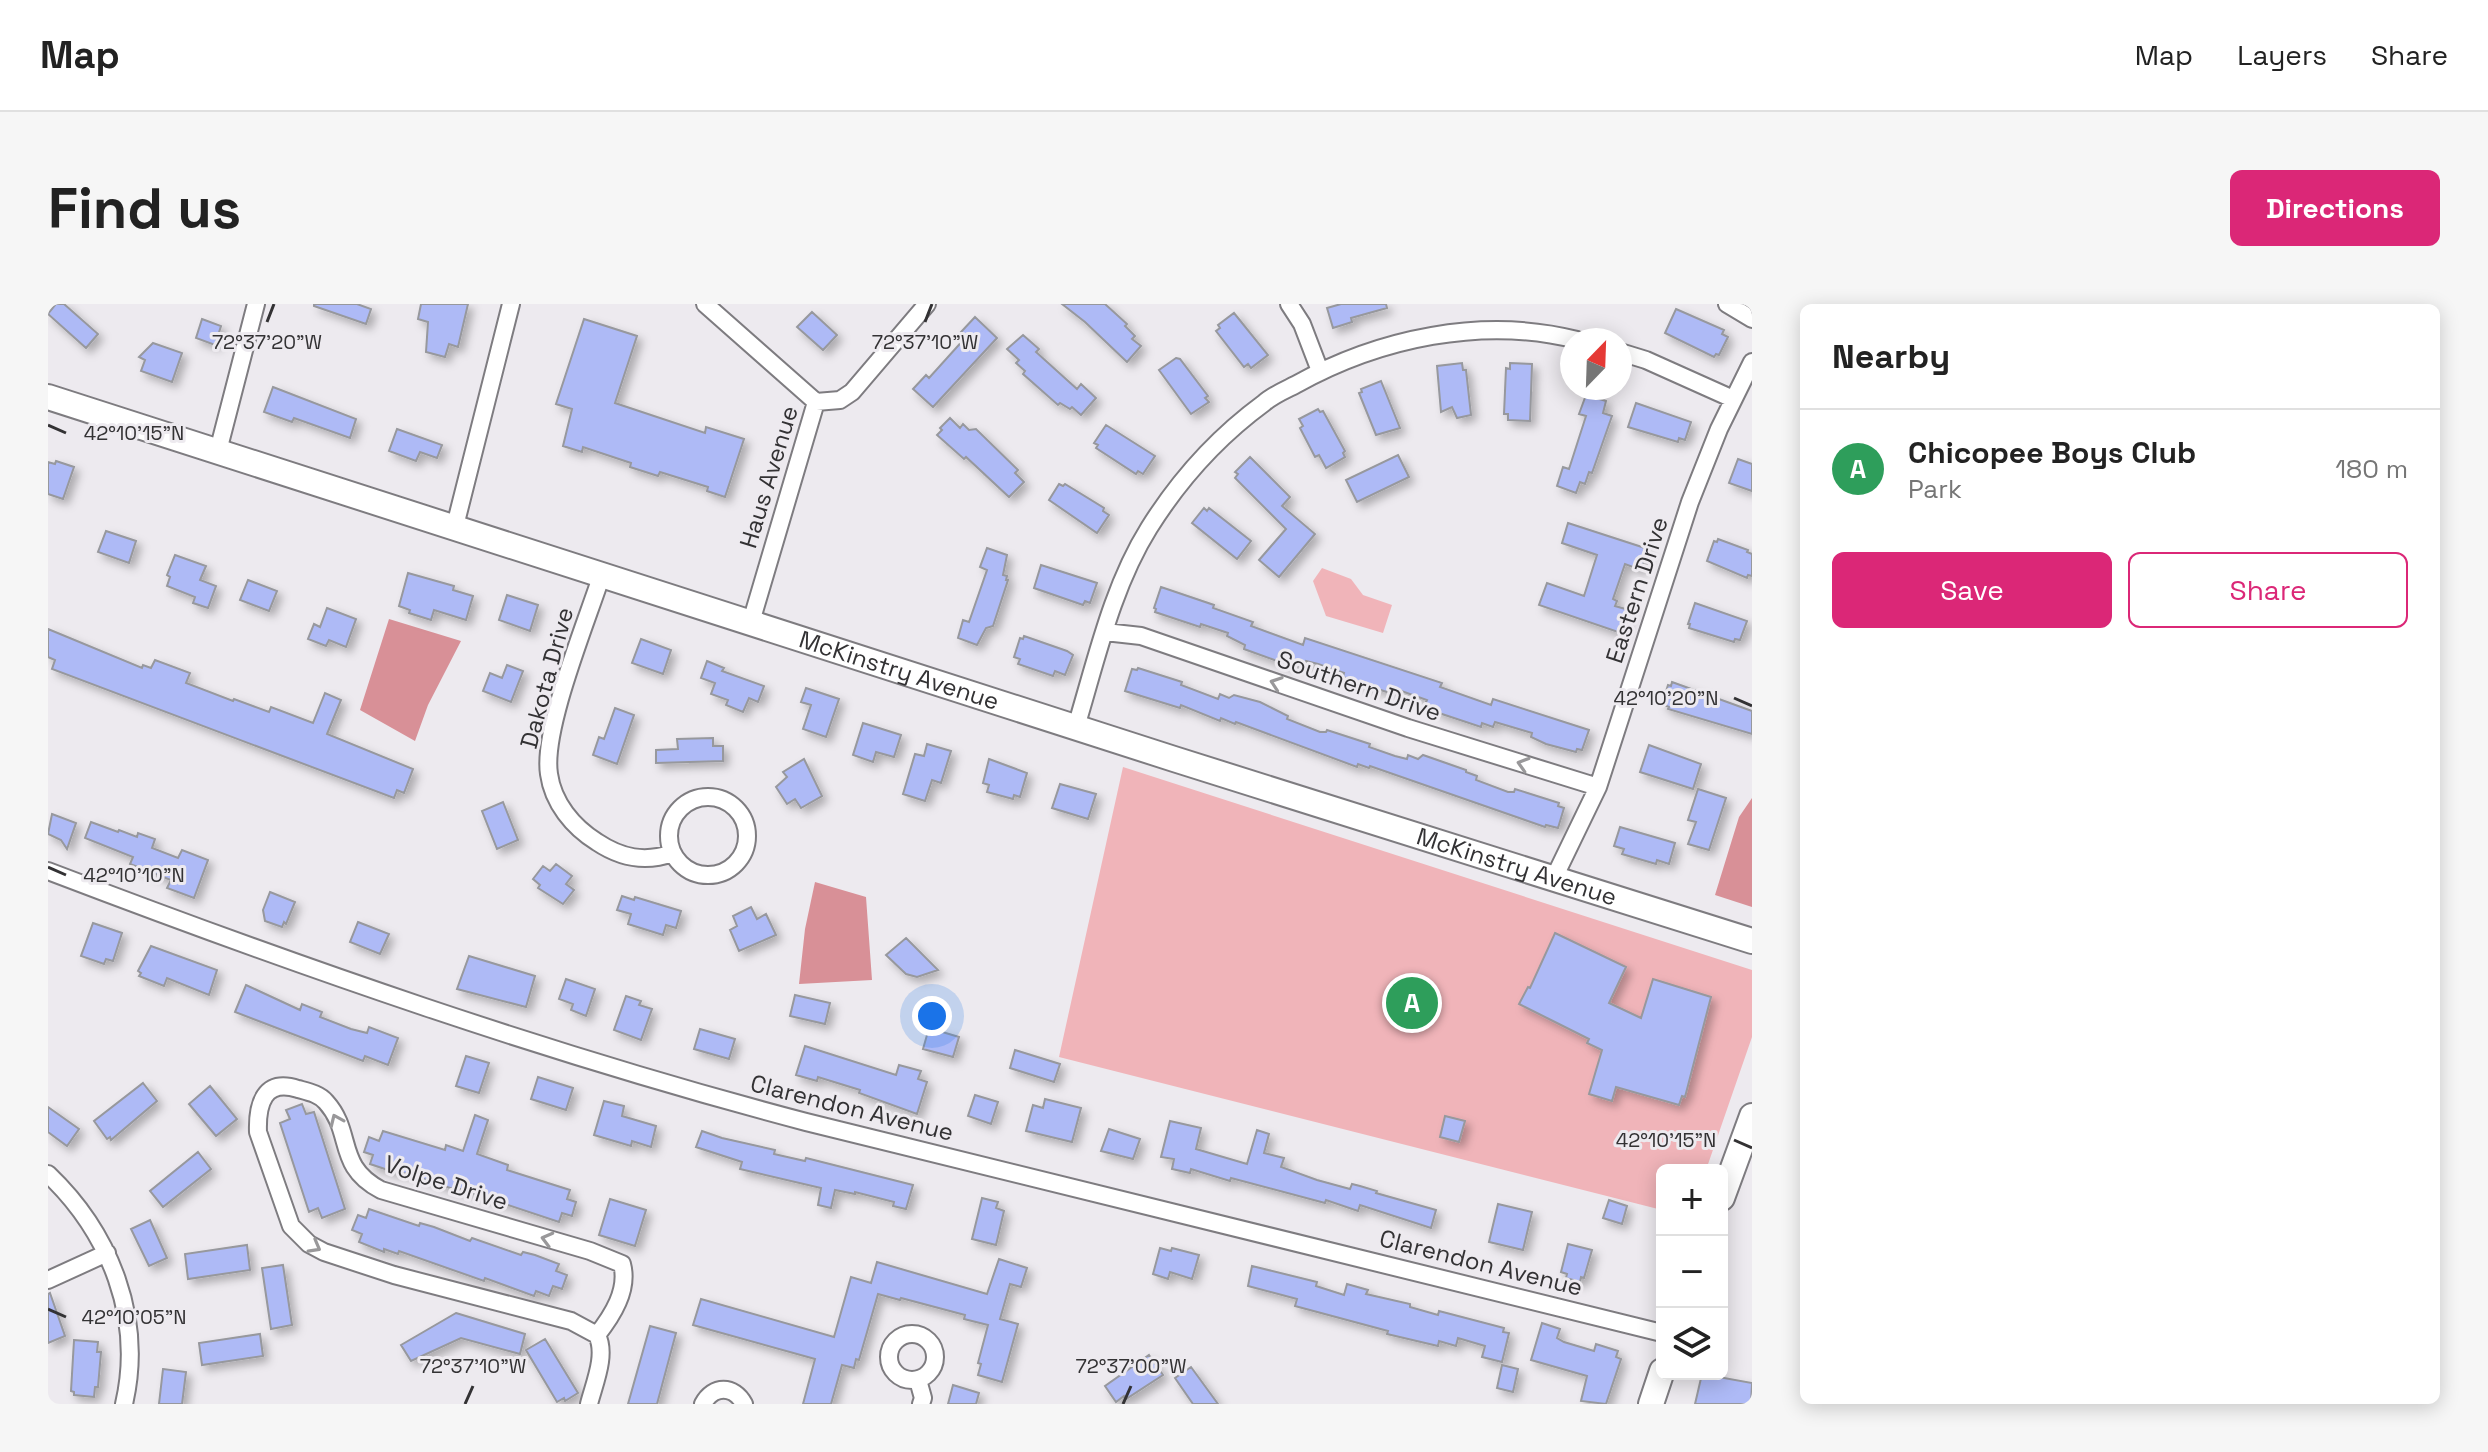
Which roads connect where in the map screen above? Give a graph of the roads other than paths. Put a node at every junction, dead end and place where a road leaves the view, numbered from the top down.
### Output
1 (256, 304) edge
2 (511, 304) edge
3 (705, 304) edge
4 (927, 304) edge
5 (1289, 304) edge
6 (1727, 304) edge
7 (1752, 319) edge
8 (1560, 337) edge
9 (1632, 356) edge
10 (1752, 362) edge
11 (1320, 371) junction
12 (48, 397) edge
13 (1733, 399) junction
14 (816, 402) junction
15 (218, 451) junction
16 (455, 526) junction
17 (602, 574) junction
18 (751, 622) junction
19 (1105, 632) junction
20 (1076, 727) junction
21 (1598, 787) junction
22 (672, 853) junction
23 (48, 871) edge
24 (1554, 878) junction
25 (1752, 941) edge
26 (1752, 1116) edge
27 (48, 1174) edge
28 (1728, 1182) edge
29 (107, 1253) junction
30 (48, 1280) edge
31 (1656, 1332) edge
32 (597, 1335) junction
33 (918, 1380) dead end
34 (1659, 1380) edge
35 (124, 1404) edge
36 (589, 1404) edge
37 (703, 1404) edge
38 (744, 1404) edge
39 (921, 1404) edge
40 (1651, 1404) edge

1 - 15 street
2 - 16 street
3 - 14 street
4 - 14 street, Haus Avenue
5 - 11 street
6 - 7 street
8 - 11 street
9 - 13 street
10 - 13 street, Eastern Drive
11 - 19 street
12 - 15 street, McKinstry Avenue
13 - 21 street, Eastern Drive
14 - 18 street, Haus Avenue
15 - 16 street, McKinstry Avenue
16 - 17 street, McKinstry Avenue
17 - 18 street, McKinstry Avenue
17 - 22 street, Dakota Drive
18 - 20 street, McKinstry Avenue
19 - 20 street
21 -> 19 street, Southern Drive
20 - 24 street, McKinstry Avenue
21 - 24 street, Eastern Drive
22 - 22 street
23 - 31 street, Clarendon Avenue
24 - 25 street, McKinstry Avenue
26 - 28 street
27 - 29 street
29 - 30 street
29 - 35 street
32 -> 32 street, Volpe Drive
32 - 36 street
33 - 39 street
34 - 40 street
37 - 38 street

